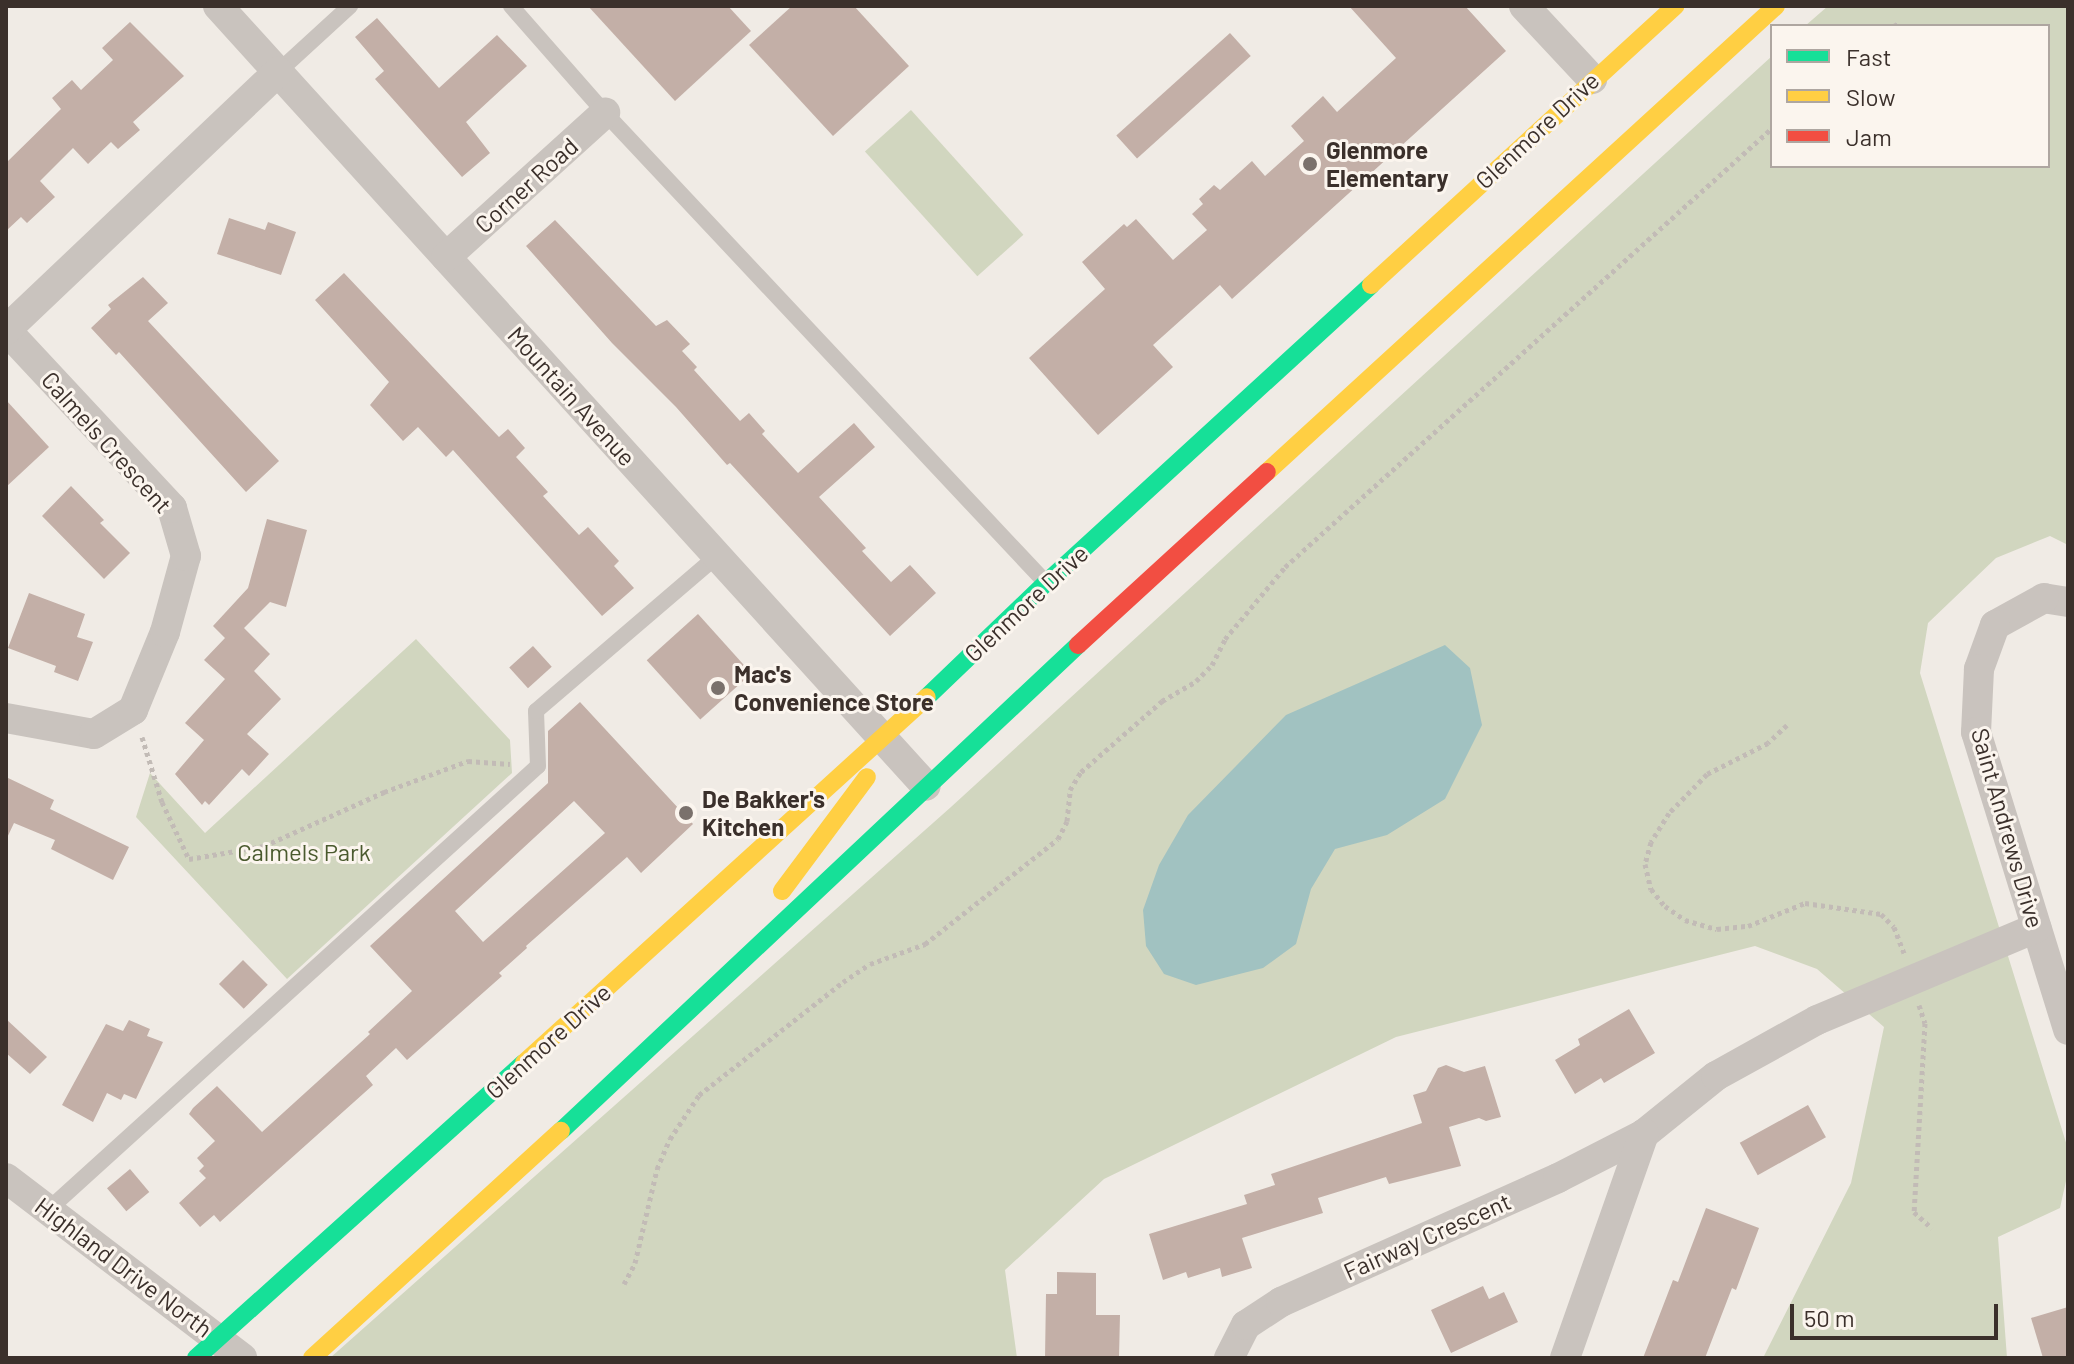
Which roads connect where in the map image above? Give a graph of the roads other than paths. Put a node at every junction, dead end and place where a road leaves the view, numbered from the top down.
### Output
1 (218, 6) edge
2 (350, 6) edge
3 (511, 6) edge
4 (1524, 6) edge
5 (1675, 6) edge
6 (1776, 6) edge
7 (278, 72) junction
8 (1592, 79) junction
9 (605, 113) junction
10 (446, 257) junction
11 (718, 555) junction
12 (1046, 583) junction
13 (2068, 602) edge
14 (6, 718) edge
15 (885, 738) junction
16 (926, 786) junction
17 (2036, 928) junction
18 (2068, 1030) edge
19 (656, 1045) junction
20 (1644, 1134) junction
21 (6, 1178) edge
22 (48, 1210) junction
23 (211, 1351) edge
24 (242, 1358) edge
25 (312, 1358) edge
26 (1229, 1358) edge
27 (1565, 1358) edge

1 - 7 street, Mountain Avenue
2 - 7 lane
3 - 9 lane
4 - 8 street
5 - 8 main road, Glenmore Drive
6 - 16 main road
7 - 10 street, Mountain Avenue
7 - 14 street, Calmels Crescent
8 - 12 main road, Glenmore Drive
9 - 10 street, Corner Road
9 - 12 lane
10 - 11 street, Mountain Avenue
11 - 15 street, Mountain Avenue
11 - 22 lane
12 - 15 main road, Glenmore Drive
13 - 17 street, Saint Andrews Drive
15 - 16 street, Mountain Avenue
15 - 19 main road
15 - 23 main road, Glenmore Drive
16 - 19 main road
17 - 18 street, Saint Andrews Drive
17 - 20 street, Fairway Crescent
19 - 25 main road
20 - 26 street, Fairway Crescent
20 - 27 street
21 - 22 street, Highland Drive North
22 - 23 street, Highland Drive North
23 - 24 street, Highland Drive North

